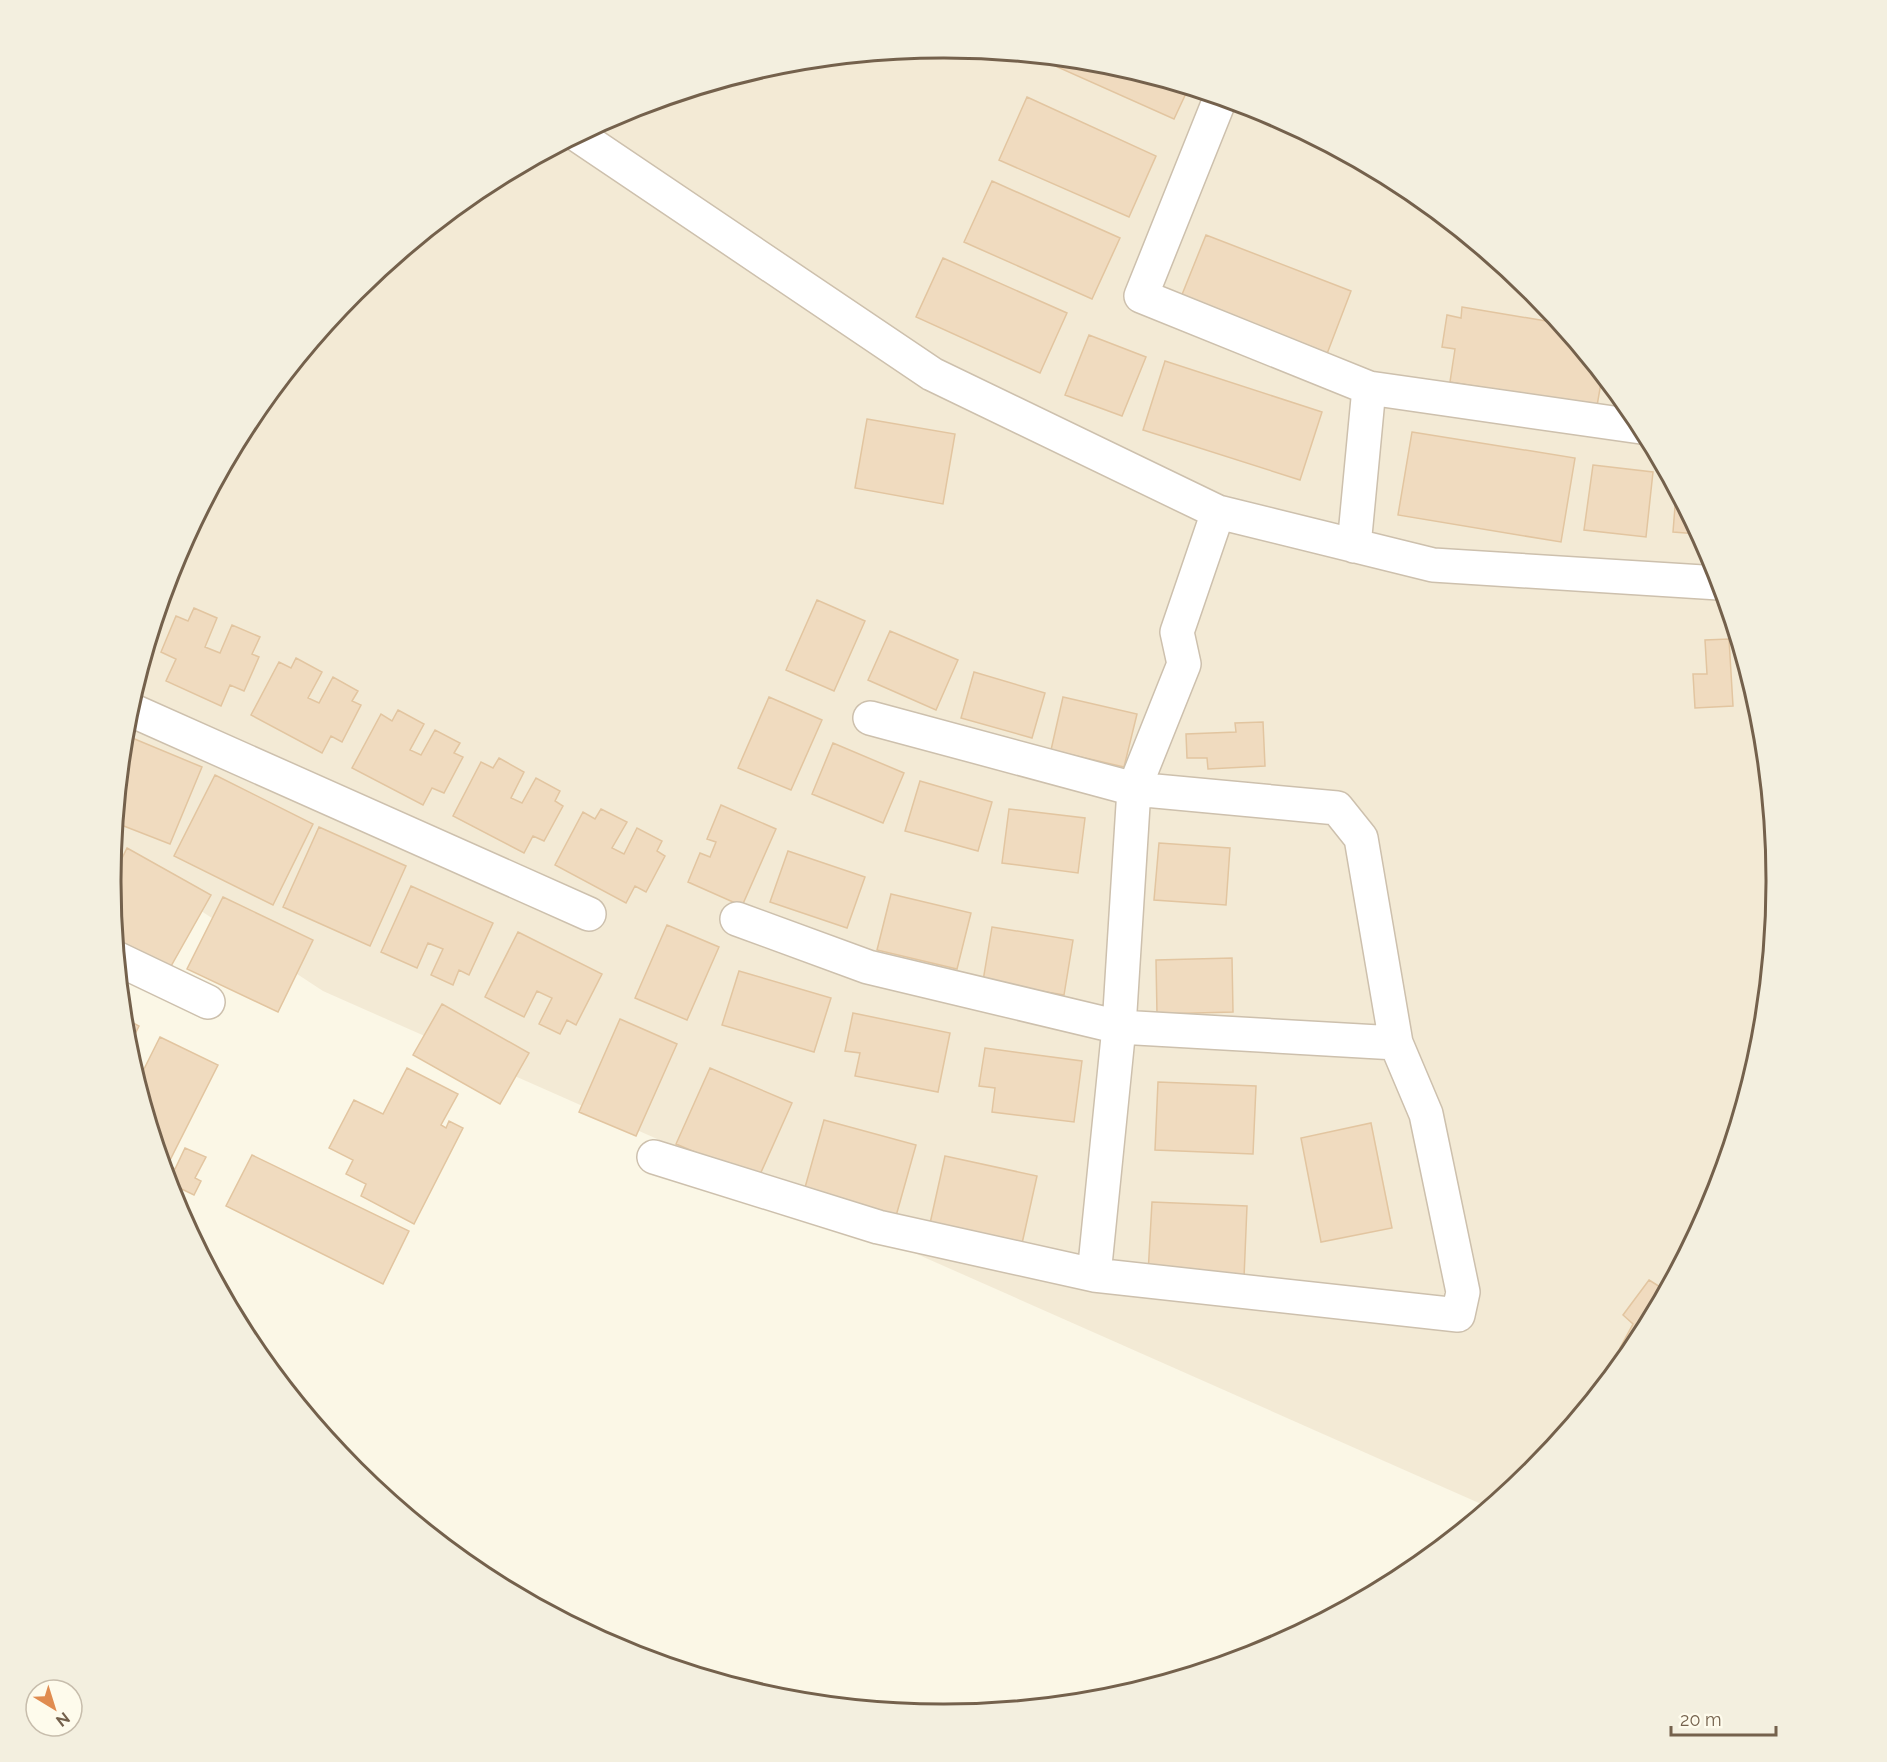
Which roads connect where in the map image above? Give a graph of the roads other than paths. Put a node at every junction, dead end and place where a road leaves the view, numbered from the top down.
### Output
1 (1217, 106) edge
2 (586, 140) edge
3 (1369, 388) junction
4 (1628, 425) edge
5 (1218, 512) junction
6 (1354, 546) junction
7 (1709, 582) edge
8 (139, 713) edge
9 (870, 718) dead end
10 (1134, 789) junction
11 (589, 914) dead end
12 (737, 920) dead end
13 (126, 963) edge
14 (208, 1002) dead end
15 (1119, 1027) junction
16 (1396, 1043) junction
17 (654, 1157) dead end
18 (1094, 1275) junction

1 - 3 street
2 - 5 street
3 - 4 street
3 - 6 street
5 - 6 street
5 - 10 street
6 - 7 street
8 - 11 street
9 - 10 street
10 - 15 street
10 - 16 street
12 - 15 street
13 - 14 street
15 - 16 street
15 - 18 street
16 - 18 street
17 - 18 street

